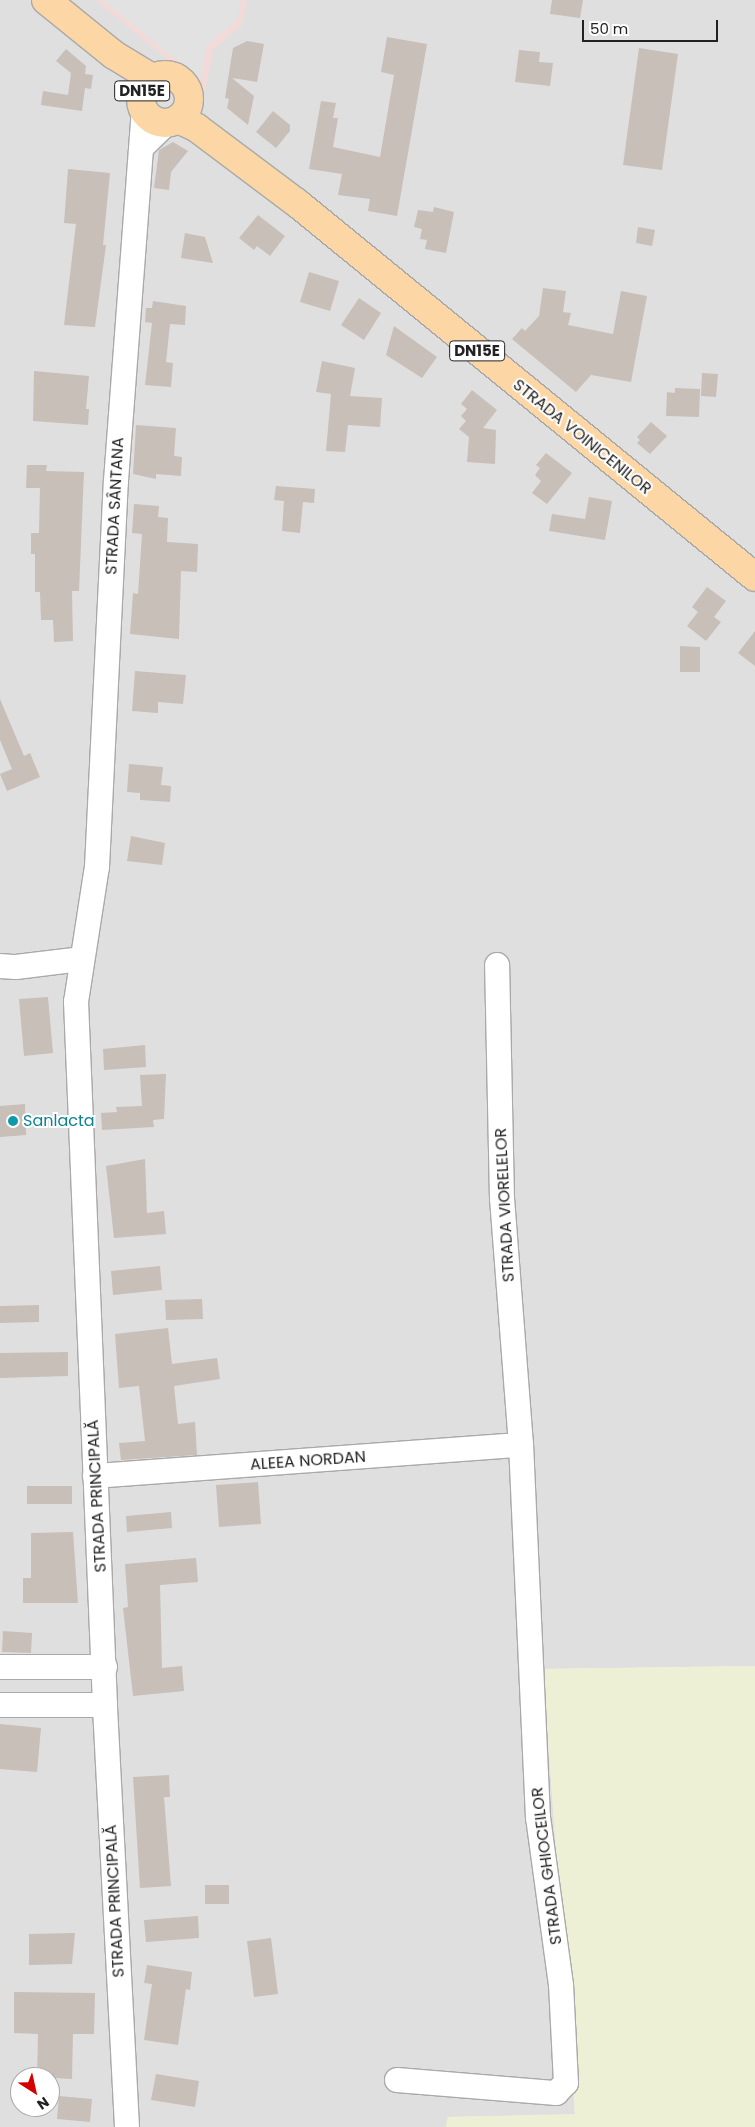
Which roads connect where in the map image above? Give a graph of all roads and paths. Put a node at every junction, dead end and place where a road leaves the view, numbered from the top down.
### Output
1 (46, 0) edge
2 (146, 92) junction
3 (183, 119) junction
4 (142, 147) junction
5 (755, 577) edge
6 (97, 867) joint
7 (81, 959) junction
8 (498, 965) dead end
9 (0, 966) edge
10 (521, 1445) junction
11 (95, 1476) junction
12 (0, 1667) edge
13 (105, 1667) junction
14 (0, 1704) edge
15 (105, 1705) junction
16 (397, 2080) dead end
17 (127, 2127) edge

1 - 2 main road, DN15E
2 - 3 main road, DN15E
2 - 3 main road, DN15E
2 - 4 street, STRADA SÂNTANA
3 - 4 street
3 - 5 main road, STRADA VOINICENILOR / DN15E
4 - 6 street, STRADA SÂNTANA
6 - 7 street, STRADA PRINCIPALĂ
7 - 9 street
7 - 11 street, STRADA PRINCIPALĂ
8 - 10 street, STRADA VIORELELOR
10 - 11 street, ALEEA NORDAN
10 - 16 street, STRADA GHIOCEILOR
11 - 13 street, STRADA PRINCIPALĂ
12 - 13 street
13 - 15 street, STRADA PRINCIPALĂ
14 - 15 street
15 - 17 street, STRADA PRINCIPALĂ

